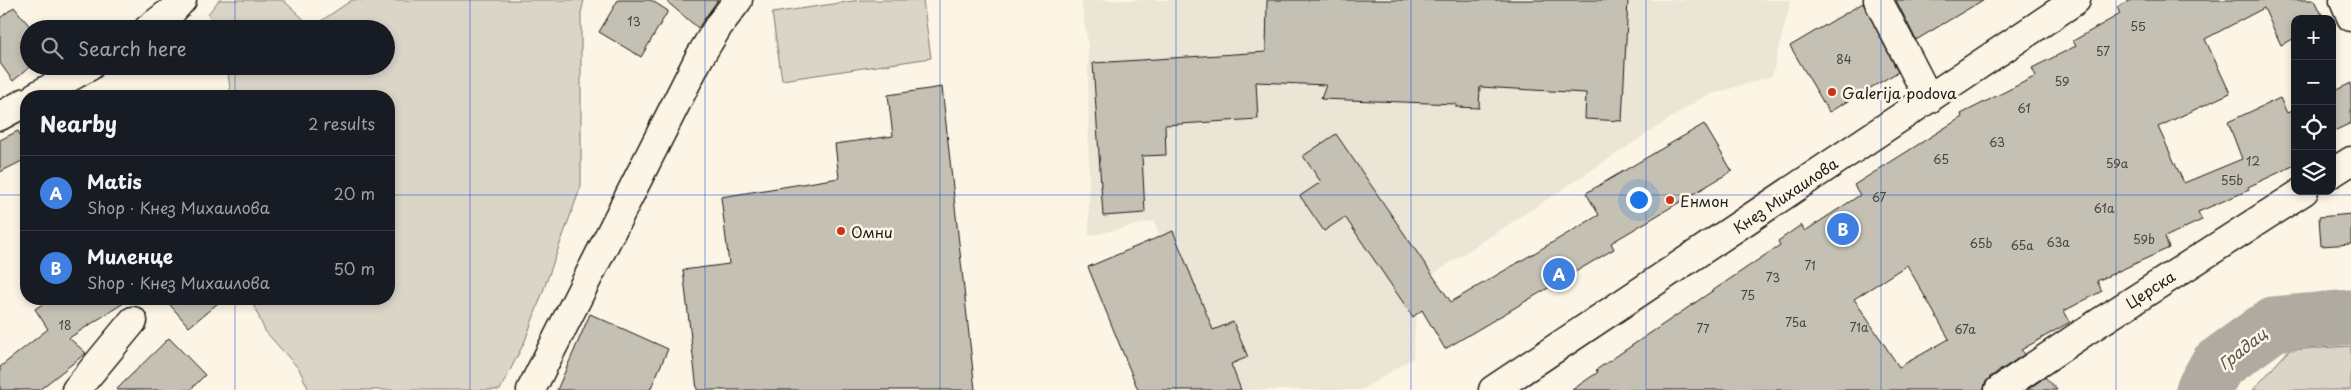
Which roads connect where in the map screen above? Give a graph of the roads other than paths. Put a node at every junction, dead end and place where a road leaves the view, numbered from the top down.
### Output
1 (182, 0) edge
2 (738, 0) edge
3 (1878, 0) edge
4 (2076, 0) edge
5 (2344, 0) edge
6 (2351, 17) edge
7 (160, 20) edge
8 (74, 75) edge
9 (47, 90) edge
10 (1929, 99) junction
11 (20, 105) edge
12 (0, 116) edge
13 (2351, 161) edge
14 (2336, 170) edge
15 (2298, 195) edge
16 (133, 321) dead end
17 (76, 390) edge
18 (531, 390) edge
19 (1493, 390) edge
20 (1999, 390) edge

1 - 7 street
2 - 18 street
3 - 10 street
4 - 10 street, Кнез Михаилова
5 - 6 street
8 - 9 street
10 - 19 street, Кнез Михаилова
11 - 12 street
13 - 14 street
15 - 20 street, Церска
16 - 17 street

